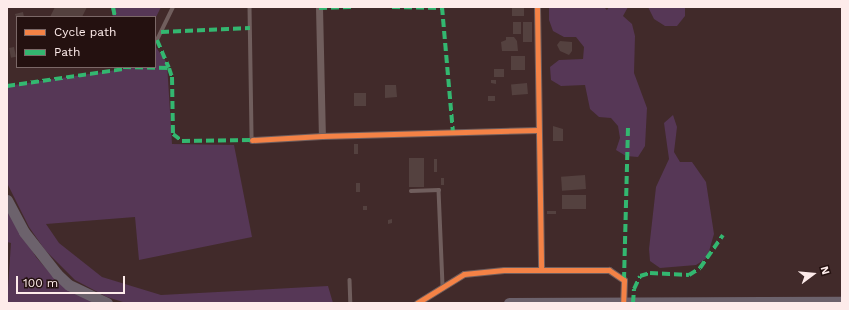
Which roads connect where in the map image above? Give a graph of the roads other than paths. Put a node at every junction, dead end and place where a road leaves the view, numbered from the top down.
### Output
1 (173, 7) edge
2 (250, 7) edge
3 (319, 7) edge
4 (537, 7) edge
5 (157, 40) dead end
6 (538, 130) junction
7 (322, 136) junction
8 (252, 140) joint
9 (411, 191) dead end
10 (7, 200) edge
11 (541, 270) junction
12 (350, 280) dead end
13 (443, 286) junction
14 (642, 302) edge
15 (842, 302) edge
16 (107, 303) edge
17 (351, 303) edge
18 (417, 303) edge
19 (509, 303) edge
20 (623, 303) edge

1 - 5 lane
2 - 8 lane
3 - 7 street
4 - 6 street
6 - 7 street
6 - 11 street
7 - 8 street
9 - 13 lane
10 - 16 highway
11 - 13 street
11 - 20 street
12 - 17 lane
13 - 18 street
14 - 15 highway
14 - 19 highway

